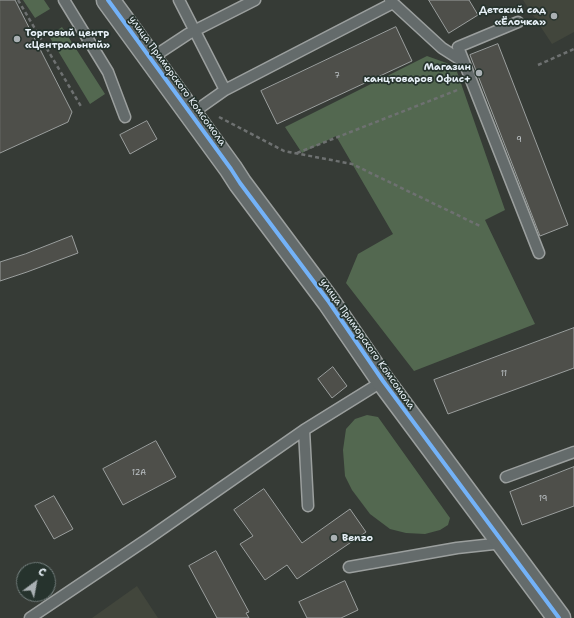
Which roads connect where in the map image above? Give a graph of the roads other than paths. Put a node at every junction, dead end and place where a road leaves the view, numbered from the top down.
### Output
1 (64, 0) edge
2 (179, 0) edge
3 (255, 0) edge
4 (113, 2) edge
5 (392, 2) edge
6 (518, 22) dead end
7 (195, 30) junction
8 (150, 59) junction
9 (464, 62) junction
10 (225, 90) junction
11 (191, 114) junction
12 (125, 117) dead end
13 (538, 253) dead end
14 (383, 381) junction
15 (304, 430) junction
16 (574, 452) edge
17 (506, 477) dead end
18 (308, 506) dead end
19 (503, 543) junction
20 (349, 567) dead end
21 (30, 618) edge
22 (558, 618) edge

1 - 12 lane
2 - 7 lane
3 - 7 lane
4 - 8 street, улица Приморского Комсомола
5 - 9 lane
5 - 10 lane
6 - 9 lane
7 - 8 lane
7 - 10 lane
8 - 11 street, улица Приморского Комсомола
9 - 13 lane
10 - 11 lane
11 - 14 street, улица Приморского Комсомола
14 - 15 lane
14 - 19 street, улица Приморского Комсомола
15 - 18 lane
15 - 21 lane
16 - 17 lane
19 - 20 lane
19 - 22 street, улица Приморского Комсомола

